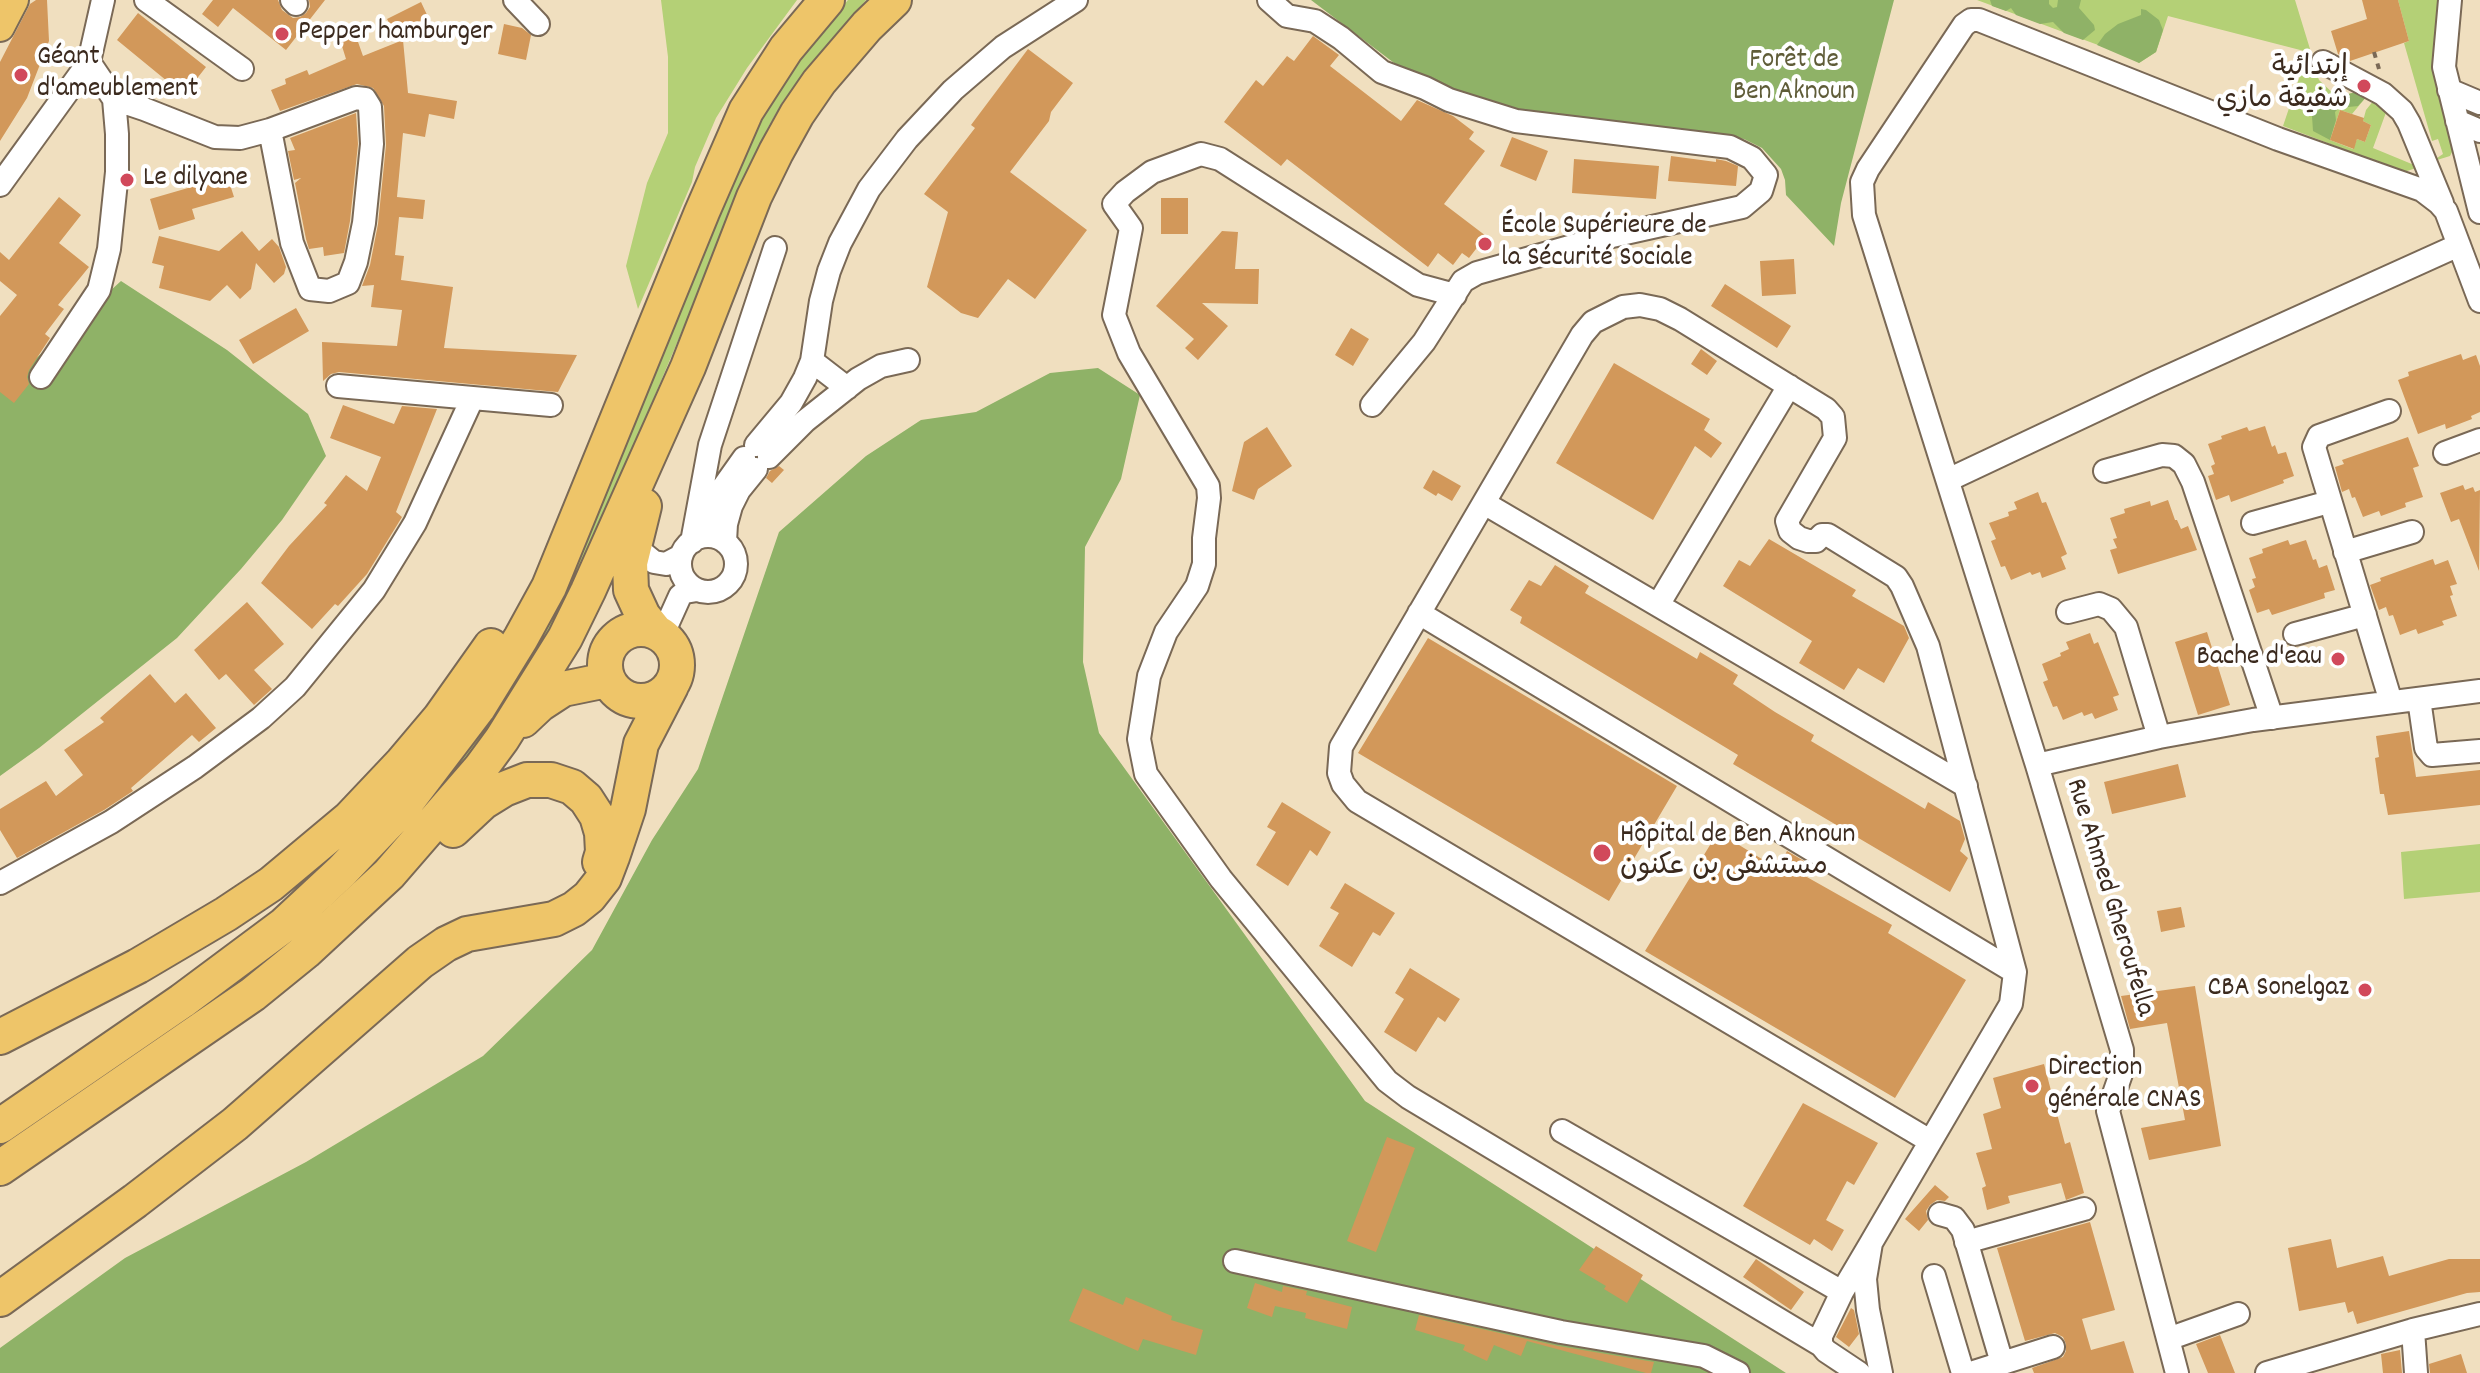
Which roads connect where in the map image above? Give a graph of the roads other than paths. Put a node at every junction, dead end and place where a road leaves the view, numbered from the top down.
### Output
1 (14, 0) edge
2 (103, 0) edge
3 (146, 0) edge
4 (515, 0) edge
5 (827, 0) edge
6 (894, 0) edge
7 (1076, 0) edge
8 (1269, 0) edge
9 (2450, 0) edge
10 (538, 24) dead end
11 (0, 27) edge
12 (89, 62) junction
13 (2323, 62) dead end
14 (242, 69) dead end
15 (2449, 90) junction
16 (114, 99) junction
17 (2480, 103) edge
18 (2457, 121) junction
19 (270, 130) junction
20 (2480, 131) edge
21 (0, 185) edge
22 (2446, 211) junction
23 (2480, 212) edge
24 (2459, 245) junction
25 (775, 248) dead end
26 (1455, 295) junction
27 (2480, 301) edge
28 (908, 360) dead end
29 (812, 361) junction
30 (688, 367) junction
31 (41, 377) dead end
32 (338, 386) dead end
33 (1789, 386) junction
34 (847, 388) junction
35 (472, 399) junction
36 (551, 405) dead end
37 (1372, 405) dead end
38 (2389, 411) dead end
39 (2480, 440) edge
40 (607, 444) junction
41 (2445, 453) dead end
42 (756, 457) junction
43 (2105, 471) dead end
44 (1948, 480) junction
45 (2329, 502) junction
46 (1484, 503) junction
47 (2253, 523) dead end
48 (2412, 532) dead end
49 (725, 542) junction
50 (633, 545) junction
51 (691, 545) junction
52 (2345, 552) junction
53 (697, 590) junction
54 (1658, 605) junction
55 (2068, 612) dead end
56 (1419, 613) junction
57 (2365, 615) junction
58 (2295, 634) dead end
59 (662, 636) junction
60 (612, 686) junction
61 (671, 686) junction
62 (2480, 691) edge
63 (2419, 699) junction
64 (2391, 702) junction
65 (2272, 718) junction
66 (2159, 737) junction
67 (502, 739) junction
68 (2480, 751) edge
69 (2037, 765) junction
70 (1966, 786) junction
71 (621, 825) junction
72 (0, 883) edge
73 (574, 909) junction
74 (340, 920) junction
75 (229, 966) junction
76 (2015, 972) junction
77 (253, 994) junction
78 (0, 1037) edge
79 (0, 1109) edge
80 (0, 1126) edge
81 (1562, 1131) dead end
82 (1930, 1141) junction
83 (0, 1168) edge
84 (0, 1188) edge
85 (2084, 1209) dead end
86 (1940, 1214) dead end
87 (1966, 1242) junction
88 (1871, 1243) junction
89 (1235, 1261) dead end
90 (1934, 1276) dead end
91 (1842, 1292) junction
92 (0, 1299) edge
93 (2238, 1314) dead end
94 (2480, 1314) edge
95 (2413, 1330) junction
96 (2168, 1339) junction
97 (1821, 1345) junction
98 (2053, 1347) dead end
99 (2002, 1363) junction
100 (2305, 1368) edge
101 (1738, 1373) edge
102 (1859, 1373) edge
103 (1881, 1373) edge
104 (1963, 1373) edge
105 (1971, 1373) edge
106 (2177, 1373) edge
107 (2267, 1373) edge
108 (2416, 1373) edge

1 - 11 main road
2 - 12 street
3 - 14 street
4 - 10 street
5 - 40 highway
6 - 30 highway
7 - 29 street
8 - 26 street
9 - 15 street
12 - 16 street
12 - 21 street
13 - 22 street
15 - 17 street
15 - 18 street
16 - 19 street
16 - 31 street
18 - 20 street
18 - 23 street
19 - 19 street
22 - 24 street
22 - 44 street, Rue Ahmed Gheroufella
24 - 27 street
24 - 44 street
25 - 51 street
26 - 37 street
26 - 97 street
28 - 34 street
29 - 34 street
29 - 42 street
30 - 50 highway
30 - 67 highway
32 - 35 street
33 - 46 street
33 - 54 street
33 - 70 street
34 - 42 street
35 - 36 street
35 - 72 street
38 - 45 street
39 - 41 street
40 - 75 highway
40 - 78 highway
42 - 49 street
42 - 51 street
43 - 65 street
44 - 69 street, Rue Ahmed Gheroufella
45 - 47 street
45 - 52 street
46 - 54 street
46 - 56 street
48 - 52 street
49 - 51 street
49 - 53 street
50 - 51 street
50 - 59 highway
51 - 53 street
52 - 57 street
53 - 59 street
54 - 70 street
55 - 66 street
56 - 76 street
56 - 82 street
57 - 58 street
57 - 64 street
59 - 60 highway
59 - 61 highway
60 - 61 highway
60 - 67 highway
60 - 71 highway
61 - 71 highway
62 - 63 street
63 - 64 street
63 - 68 street
64 - 65 street
65 - 66 street
66 - 69 street
67 - 74 highway
69 - 96 street, Rue Ahmed Gheroufella
70 - 76 street
71 - 73 highway
73 - 74 highway
73 - 92 highway
74 - 77 highway
75 - 79 highway
75 - 80 highway
76 - 82 street
77 - 83 highway
77 - 84 highway
81 - 91 street
82 - 88 street
85 - 87 street
86 - 87 street
87 - 99 street
88 - 91 street
88 - 103 street
89 - 101 street
90 - 104 street
91 - 97 street
93 - 96 street
94 - 95 street
95 - 100 street
95 - 108 street
96 - 106 street, Rue Ahmed Gheroufella
97 - 102 street
98 - 99 street
99 - 105 street
100 - 107 street

